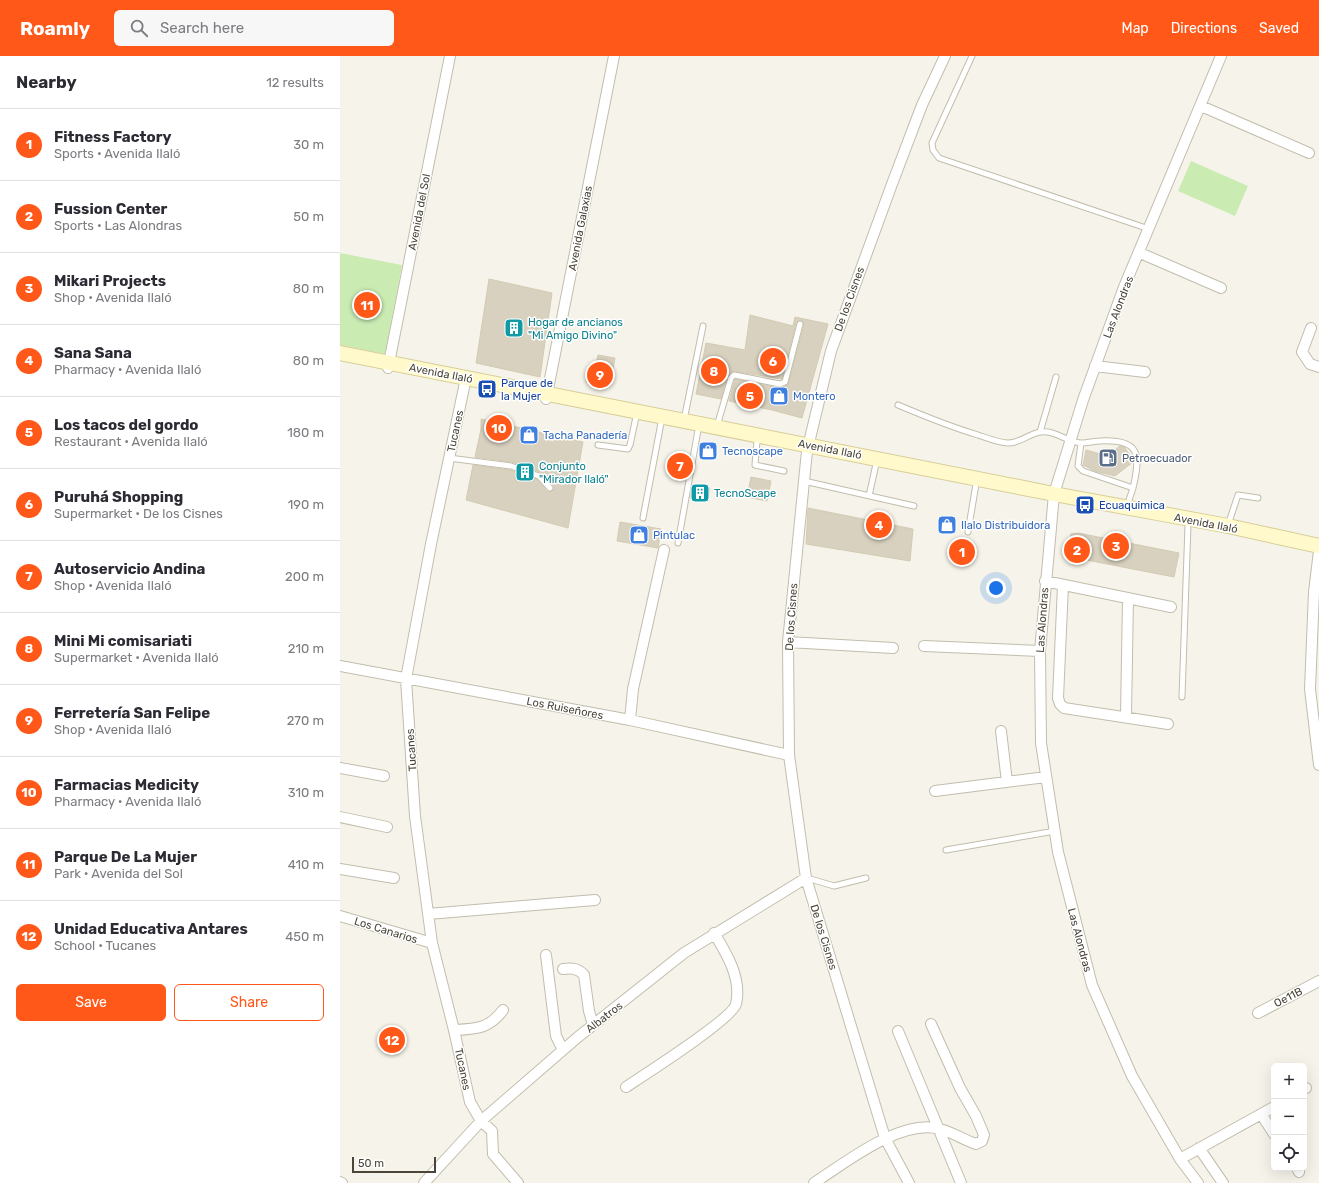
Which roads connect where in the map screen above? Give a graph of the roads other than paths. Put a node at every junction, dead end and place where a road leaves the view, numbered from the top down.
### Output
1 (450, 56) edge
2 (614, 56) edge
3 (945, 56) edge
4 (972, 56) edge
5 (1221, 56) edge
6 (1201, 106) junction
7 (1309, 153) dead end
8 (1149, 229) junction
9 (1140, 253) junction
10 (1221, 288) dead end
11 (800, 324) dead end
12 (703, 326) dead end
13 (1311, 328) dead end
14 (340, 353) edge
15 (340, 358) edge
16 (388, 365) junction
17 (1096, 366) junction
18 (1319, 367) edge
19 (1145, 372) dead end
20 (1056, 377) dead end
21 (466, 380) junction
22 (547, 397) junction
23 (898, 405) dead end
24 (636, 417) junction
25 (684, 421) junction
26 (661, 423) junction
27 (716, 427) junction
28 (698, 430) junction
29 (1040, 432) junction
30 (1071, 440) junction
31 (757, 441) junction
32 (1081, 443) junction
33 (598, 445) dead end
34 (807, 448) junction
35 (449, 458) junction
36 (876, 464) junction
37 (784, 471) dead end
38 (803, 480) junction
39 (976, 484) junction
40 (550, 488) dead end
41 (1132, 488) junction
42 (869, 496) junction
43 (1053, 496) junction
44 (1258, 498) dead end
45 (914, 506) dead end
46 (1127, 507) junction
47 (643, 518) dead end
48 (1188, 525) junction
49 (1228, 526) junction
50 (968, 532) dead end
51 (678, 543) dead end
52 (1319, 546) edge
53 (664, 550) dead end
54 (1319, 551) edge
55 (1045, 581) junction
56 (1063, 585) junction
57 (1128, 598) junction
58 (1171, 607) dead end
59 (788, 642) junction
60 (924, 646) dead end
61 (893, 648) dead end
62 (1040, 652) junction
63 (340, 666) edge
64 (406, 679) junction
65 (1314, 689) edge
66 (1182, 697) dead end
67 (1126, 716) junction
68 (630, 720) junction
69 (1168, 724) dead end
70 (1001, 731) dead end
71 (789, 755) junction
72 (1319, 765) edge
73 (340, 768) edge
74 (384, 776) dead end
75 (1046, 777) junction
76 (1007, 782) junction
77 (935, 791) dead end
78 (340, 817) edge
79 (387, 828) dead end
80 (1054, 831) junction
81 (946, 850) dead end
82 (340, 869) edge
83 (394, 878) dead end
84 (806, 878) junction
85 (866, 878) dead end
86 (595, 900) dead end
87 (428, 914) junction
88 (340, 916) edge
89 (714, 933) junction
90 (432, 943) junction
91 (546, 955) dead end
92 (563, 969) dead end
93 (1319, 981) edge
94 (503, 1010) dead end
95 (1258, 1013) dead end
96 (931, 1024) dead end
97 (593, 1025) junction
98 (454, 1030) junction
99 (898, 1031) dead end
100 (563, 1050) junction
101 (626, 1087) dead end
102 (1271, 1108) edge
103 (1261, 1114) junction
104 (481, 1120) junction
105 (940, 1129) junction
106 (1271, 1129) edge
107 (885, 1138) junction
108 (1199, 1148) junction
109 (1180, 1159) junction
110 (424, 1183) edge
111 (518, 1183) edge
112 (814, 1183) edge
113 (909, 1183) edge
114 (961, 1183) edge
115 (1198, 1183) edge
116 (1223, 1183) edge

1 - 16 street, Avenida del Sol
2 - 22 street, Avenida Galaxias
3 - 34 street, De los Cisnes
4 - 8 lane
5 - 6 street, Las Alondras
6 - 7 street
6 - 8 street, Las Alondras
8 - 9 street, Las Alondras
9 - 10 street
9 - 17 street, Las Alondras
11 - 27 lane
12 - 25 lane
13 - 18 street
14 - 16 main road, Avenida Ilaló
15 - 16 main road, Avenida Ilaló
16 - 21 main road, Avenida Ilaló
17 - 19 street
17 - 30 street, Las Alondras
20 - 29 lane
21 - 22 main road, Avenida Ilaló
21 - 35 street, Tucanes
22 - 24 main road, Avenida Ilaló
22 - 25 main road, Avenida Ilaló
23 - 29 lane
24 - 26 main road, Avenida Ilaló
24 - 33 lane
25 - 27 main road, Avenida Ilaló
26 - 28 main road, Avenida Ilaló
26 - 47 lane
27 - 34 main road, Avenida Ilaló
28 - 31 main road, Avenida Ilaló
28 - 51 lane
29 - 30 lane
30 - 32 lane
30 - 43 street, Las Alondras
31 - 34 main road, Avenida Ilaló
31 - 37 lane
32 - 41 lane
32 - 41 lane
34 - 36 main road, Avenida Ilaló
34 - 38 street, De los Cisnes
34 - 43 main road, Avenida Ilaló
35 - 40 lane
35 - 64 street, Tucanes
36 - 39 main road, Avenida Ilaló
36 - 42 lane
38 - 42 lane
38 - 59 street, De los Cisnes
39 - 43 main road, Avenida Ilaló
39 - 50 lane
41 - 46 lane
42 - 45 lane
43 - 46 main road, Avenida Ilaló
43 - 48 main road, Avenida Ilaló
43 - 55 street, Las Alondras
44 - 49 lane
46 - 49 main road, Avenida Ilaló
48 - 54 main road, Avenida Ilaló
48 - 66 lane
49 - 52 main road, Avenida Ilaló
53 - 68 street
54 - 65 street
55 - 56 street
55 - 62 street, Las Alondras
56 - 57 street
56 - 67 street
57 - 58 street
57 - 67 street
59 - 61 street
59 - 71 street, De los Cisnes
60 - 62 street
62 - 75 street, Las Alondras
63 - 64 street, Los Ruiseñores
64 - 68 street, Los Ruiseñores
64 - 87 street, Tucanes
65 - 72 street
67 - 69 street
68 - 71 street, Los Ruiseñores
70 - 76 street
71 - 84 street, De los Cisnes
73 - 74 street
75 - 76 street
75 - 80 street, Las Alondras
76 - 77 street
78 - 79 street
80 - 81 lane
80 - 109 street, Las Alondras
82 - 83 street
84 - 85 lane
84 - 89 street, Albatros
84 - 107 street, De los Cisnes
86 - 87 street
87 - 90 street, Tucanes
88 - 90 street, Los Canarios
89 - 97 street, Albatros
89 - 101 street
90 - 98 street, Tucanes
91 - 100 street
92 - 97 street
93 - 95 street, Oe11B
94 - 98 street
96 - 105 street
97 - 100 street, Albatros
98 - 104 street, Tucanes
99 - 105 street
100 - 104 street, Albatros
102 - 103 street
103 - 106 street
103 - 108 street
104 - 110 street, Albatros
104 - 111 street, Tucanes
105 - 107 street
105 - 114 street
107 - 112 street
107 - 113 street, De los Cisnes
108 - 109 street
108 - 116 street
109 - 115 street, Las Alondras

